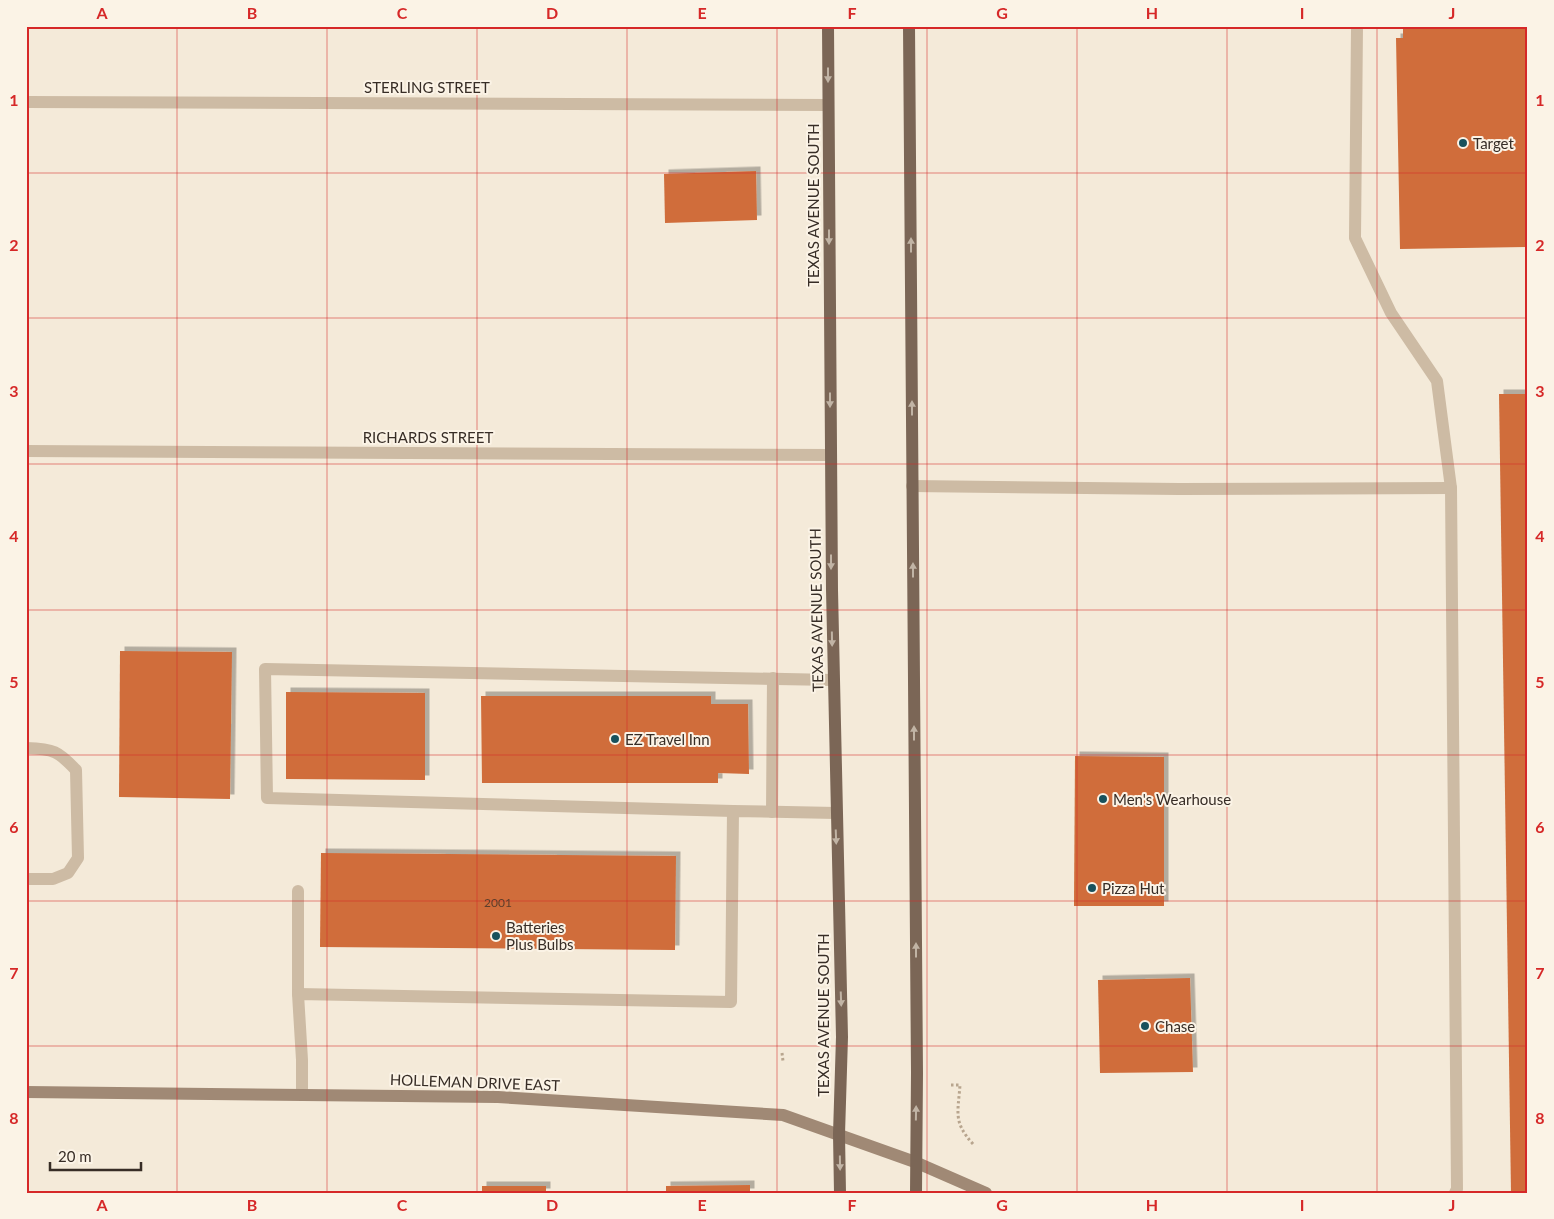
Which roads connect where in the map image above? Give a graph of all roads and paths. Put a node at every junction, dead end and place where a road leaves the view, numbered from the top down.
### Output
1 (828, 26) edge
2 (909, 26) edge
3 (1357, 26) edge
4 (26, 102) edge
5 (828, 106) junction
6 (26, 451) edge
7 (830, 455) junction
8 (912, 486) junction
9 (1451, 488) junction
10 (773, 678) junction
11 (833, 680) junction
12 (26, 748) edge
13 (732, 811) junction
14 (772, 812) junction
15 (836, 812) junction
16 (26, 879) edge
17 (298, 890) dead end
18 (298, 994) junction
19 (782, 1053) dead end
20 (783, 1061) dead end
21 (951, 1085) dead end
22 (26, 1092) edge
23 (302, 1095) junction
24 (839, 1134) junction
25 (973, 1144) dead end
26 (915, 1162) junction
27 (840, 1193) edge
28 (916, 1193) edge
29 (986, 1193) edge
30 (1455, 1193) edge

1 -> 5 main road, TEXAS AVENUE SOUTH
8 -> 2 main road
3 - 9 street
4 - 5 street, STERLING STREET
5 -> 7 main road, TEXAS AVENUE SOUTH
6 - 7 street, RICHARDS STREET
7 -> 11 main road, TEXAS AVENUE SOUTH
8 - 9 street
26 -> 8 main road
9 - 30 street
10 - 11 street
10 - 13 street
10 - 14 street
11 - 15 main road, TEXAS AVENUE SOUTH
12 - 16 street
13 - 14 street
13 - 18 street
14 - 15 street
15 -> 24 main road, TEXAS AVENUE SOUTH
17 - 18 street
18 - 23 street
19 - 20 path
21 - 25 path
22 - 23 street, HOLLEMAN DRIVE EAST
23 - 24 street, HOLLEMAN DRIVE EAST
24 - 26 street, HOLLEMAN DRIVE EAST
24 -> 27 main road, TEXAS AVENUE SOUTH
26 - 28 main road
26 - 29 street, HOLLEMAN DRIVE EAST

